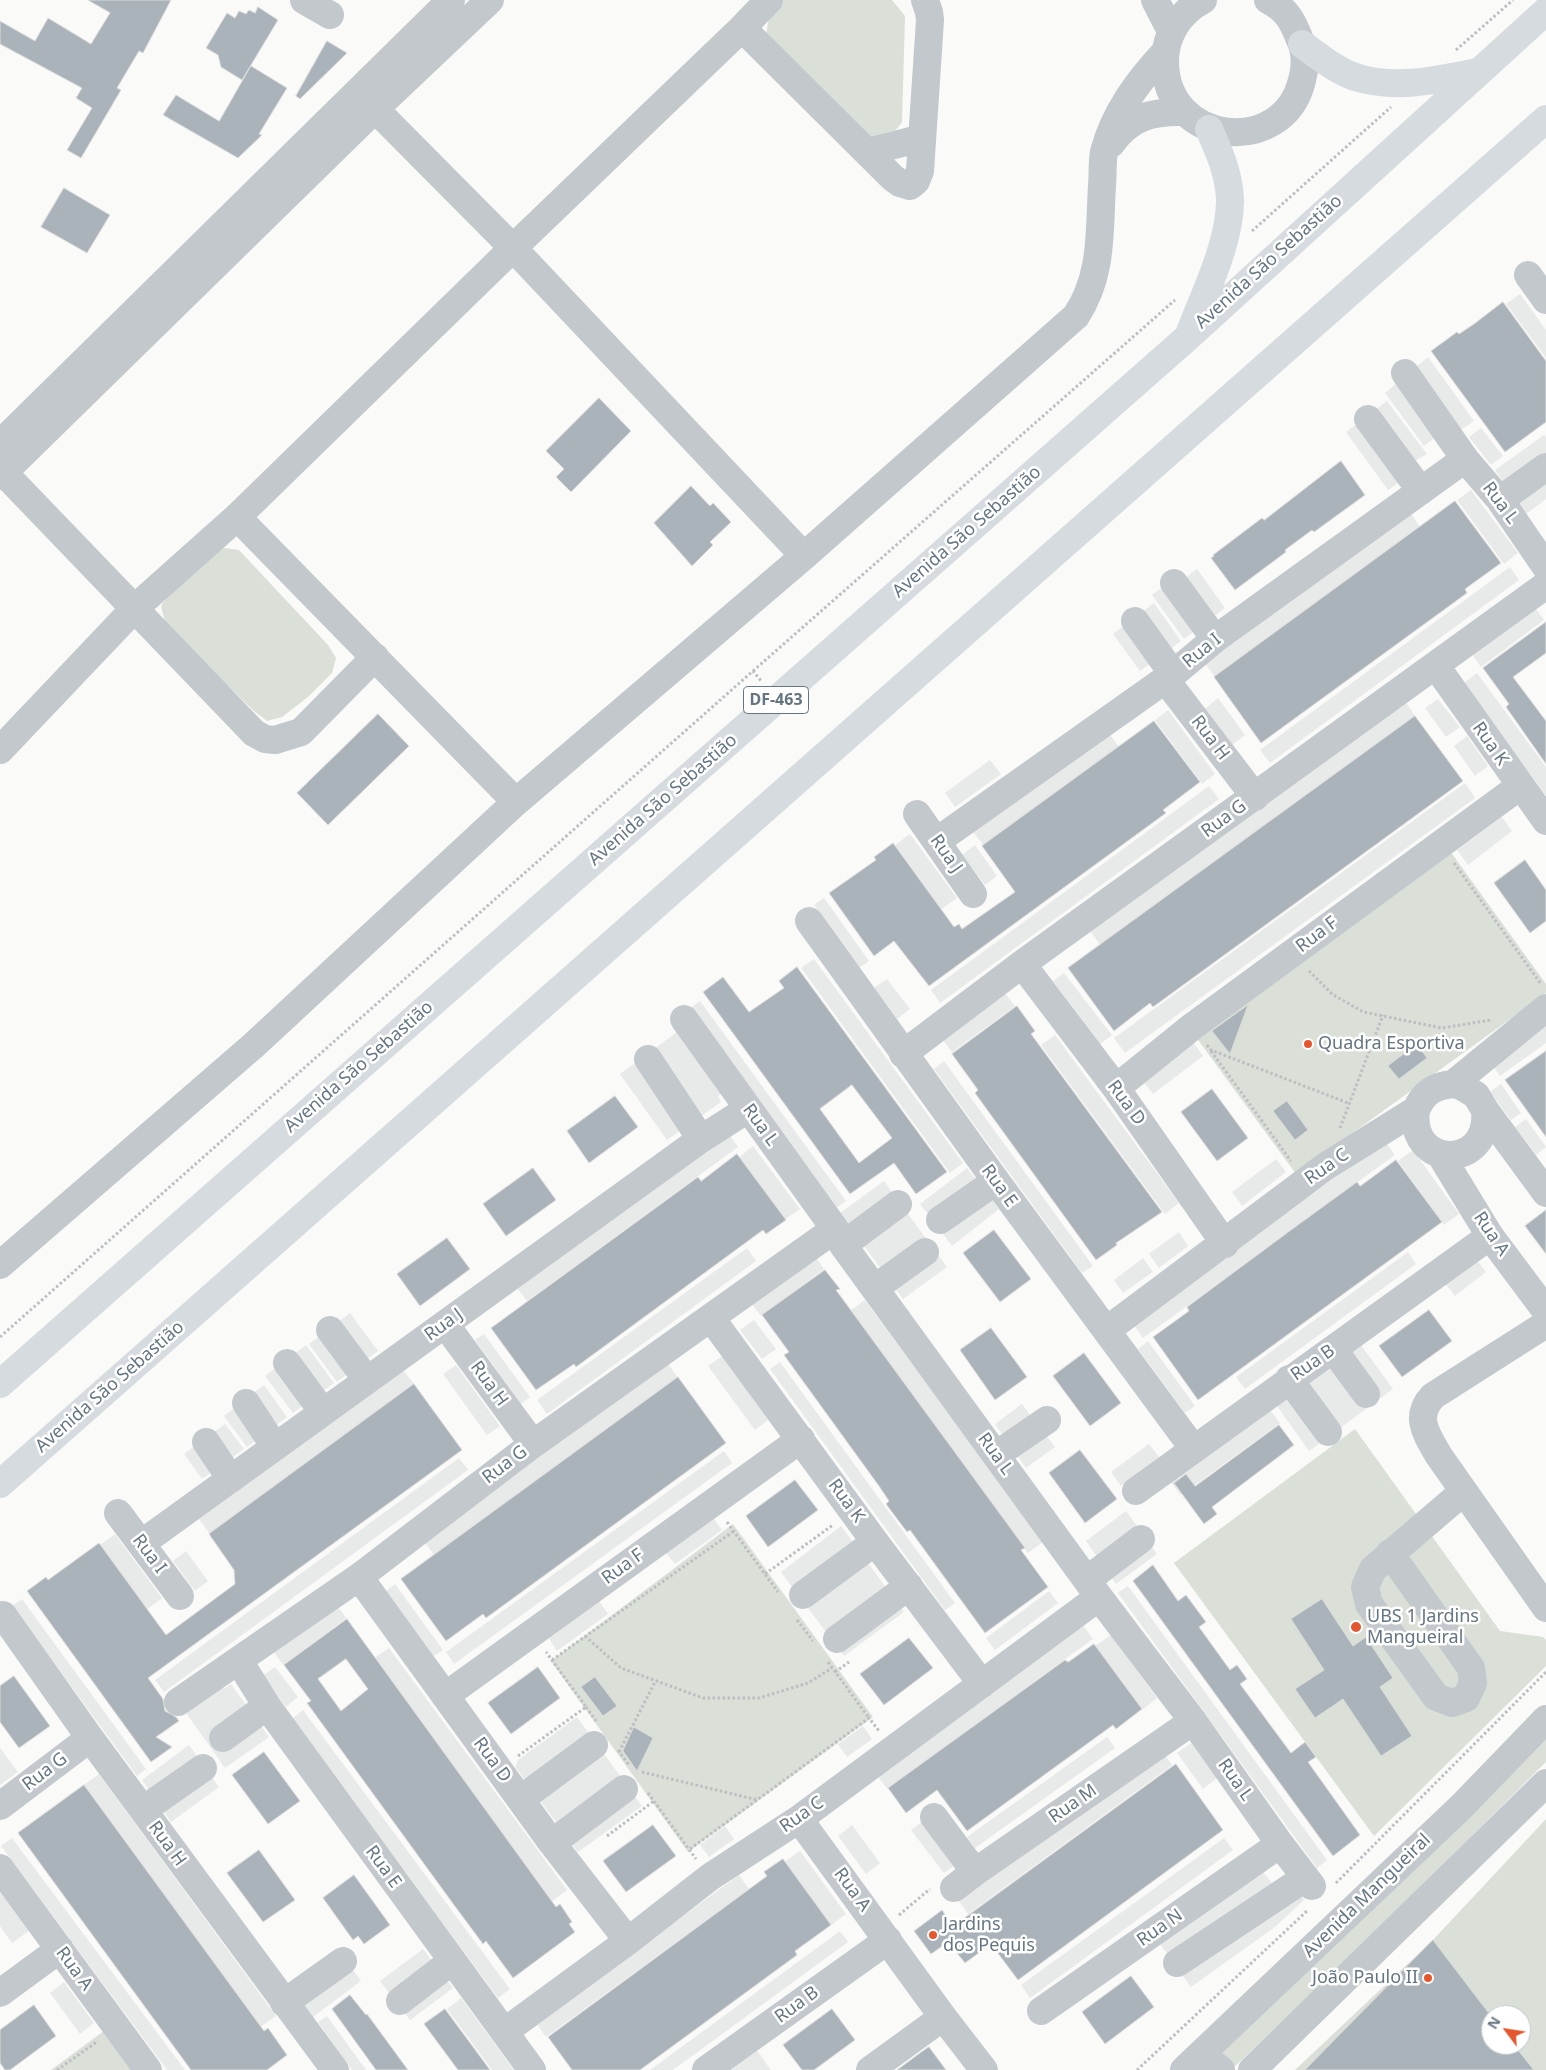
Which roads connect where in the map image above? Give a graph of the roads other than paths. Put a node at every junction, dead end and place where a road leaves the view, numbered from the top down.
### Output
1 (304, 0) edge
2 (451, 0) edge
3 (490, 0) edge
4 (769, 0) edge
5 (925, 0) edge
6 (1156, 0) edge
7 (1203, 0) edge
8 (1268, 0) edge
9 (1291, 10) edge
10 (1546, 11) edge
11 (330, 15) dead end
12 (742, 28) junction
13 (1168, 41) junction
14 (1302, 44) junction
15 (1477, 72) junction
16 (375, 109) junction
17 (1184, 112) junction
18 (1546, 119) edge
19 (1209, 129) junction
20 (922, 138) junction
21 (866, 152) junction
22 (1104, 154) junction
23 (513, 248) junction
24 (1528, 275) dead end
25 (1546, 300) edge
26 (1188, 337) junction
27 (1405, 373) dead end
28 (1368, 419) dead end
29 (0, 444) edge
30 (1459, 450) junction
31 (1546, 467) edge
32 (2, 474) edge
33 (1420, 490) junction
34 (1500, 500) junction
35 (237, 517) junction
36 (804, 556) junction
37 (1546, 567) edge
38 (1174, 583) dead end
39 (1546, 585) edge
40 (135, 608) junction
41 (1135, 621) dead end
42 (1215, 639) junction
43 (375, 657) junction
44 (1436, 666) junction
45 (1169, 676) junction
46 (0, 750) edge
47 (1520, 786) junction
48 (1255, 797) junction
49 (516, 802) junction
50 (917, 814) dead end
51 (1546, 821) edge
52 (937, 841) junction
53 (973, 894) dead end
54 (809, 921) dead end
55 (1022, 964) junction
56 (1546, 1008) edge
57 (684, 1019) dead end
58 (903, 1054) junction
59 (648, 1059) dead end
60 (1453, 1084) junction
61 (1116, 1088) junction
62 (748, 1109) junction
63 (1416, 1110) junction
64 (1485, 1110) junction
65 (701, 1139) junction
66 (1440, 1154) junction
67 (996, 1181) junction
68 (1546, 1193) edge
69 (898, 1204) dead end
70 (940, 1220) dead end
71 (1490, 1236) junction
72 (839, 1237) junction
73 (1225, 1244) junction
74 (925, 1252) dead end
75 (0, 1265) edge
76 (874, 1288) junction
77 (1546, 1311) edge
78 (711, 1318) junction
79 (445, 1324) junction
80 (1546, 1324) edge
81 (330, 1330) dead end
82 (1107, 1330) junction
83 (1333, 1348) junction
84 (287, 1363) dead end
85 (1289, 1379) junction
86 (368, 1380) junction
87 (0, 1384) edge
88 (1366, 1394) dead end
89 (246, 1404) dead end
90 (324, 1412) junction
91 (1048, 1420) dead end
92 (1328, 1432) dead end
93 (801, 1439) junction
94 (206, 1442) dead end
95 (532, 1444) junction
96 (275, 1447) junction
97 (1193, 1448) junction
98 (996, 1455) junction
99 (231, 1480) junction
100 (0, 1484) edge
101 (1136, 1491) dead end
102 (1463, 1492) junction
103 (118, 1513) dead end
104 (1141, 1539) dead end
105 (875, 1542) junction
106 (142, 1544) junction
107 (1390, 1553) junction
108 (359, 1577) junction
109 (909, 1586) junction
110 (1093, 1589) junction
111 (180, 1596) dead end
112 (793, 1602) road end
113 (1546, 1608) edge
114 (3, 1615) dead end
115 (826, 1648) road end
116 (238, 1661) junction
117 (982, 1684) junction
118 (445, 1696) junction
119 (178, 1702) dead end
120 (267, 1706) junction
121 (1546, 1719) edge
122 (1193, 1721) junction
123 (90, 1738) junction
124 (223, 1738) dead end
125 (594, 1745) dead end
126 (203, 1768) dead end
127 (632, 1780) road end
128 (1546, 1782) edge
129 (521, 1799) junction
130 (2, 1800) edge
131 (1461, 1807) junction
132 (143, 1810) junction
133 (934, 1817) dead end
134 (799, 1818) junction
135 (1491, 1838) junction
136 (552, 1843) junction
137 (1280, 1844) junction
138 (0, 1868) edge
139 (975, 1872) junction
140 (954, 1888) road end
141 (885, 1935) junction
142 (628, 1941) junction
143 (60, 1949) junction
144 (343, 1961) dead end
145 (452, 1961) junction
146 (1177, 1963) dead end
147 (0, 1993) edge
148 (400, 2001) dead end
149 (284, 2003) junction
150 (1041, 2011) dead end
151 (944, 2017) junction
152 (504, 2032) junction
153 (725, 2065) edge
154 (1201, 2066) edge
155 (148, 2070) edge
156 (334, 2070) edge
157 (532, 2070) edge
158 (870, 2070) edge
159 (984, 2070) edge
160 (1252, 2070) edge

1 - 11 street
2 - 29 street
3 - 16 street
4 - 12 street
5 - 20 street
6 - 13 street
7 - 13 street
8 - 9 street
9 - 14 street
10 - 15 main road, Avenida São Sebastião / DF-463
12 - 21 street
12 - 23 street
13 - 17 street
13 - 22 street
14 - 15 main road
14 - 19 street
15 - 26 main road, Avenida São Sebastião / DF-463
16 - 23 street
16 - 32 street
17 - 19 street
17 - 22 street
18 - 100 main road, Avenida São Sebastião
19 - 26 main road
20 - 21 street
20 - 21 street
22 - 36 street
23 - 35 street
23 - 36 street
24 - 25 street
26 - 87 main road, Avenida São Sebastião / DF-463
27 - 30 street, Rua L
28 - 33 street
30 - 33 street, Rua I
30 - 34 street, Rua L
31 - 34 street
32 - 40 street
33 - 42 street, Rua I
34 - 37 street, Rua L
35 - 40 street
35 - 43 street
36 - 49 street
38 - 42 street
39 - 44 street, Rua G
40 - 43 street
40 - 46 street
41 - 45 street, Rua H
42 - 45 street, Rua I
43 - 49 street
44 - 47 street, Rua K
44 - 48 street, Rua G
45 - 48 street, Rua H
45 - 52 street, Rua I
47 - 51 street, Rua K
47 - 61 street, Rua F
48 - 55 street, Rua G
49 - 75 street
50 - 52 street, Rua J
52 - 53 street, Rua J
54 - 58 street, Rua E
55 - 58 street, Rua G
55 - 61 street, Rua D
56 - 60 street, Rua C
57 - 62 street, Rua L
58 - 67 street, Rua E
59 - 65 street
60 - 63 street, Rua C
60 - 64 street
61 - 73 street, Rua D
62 - 65 street, Rua J
62 - 72 street, Rua L
63 - 66 street, Rua A
63 - 73 street, Rua C
64 - 66 street
64 - 68 street
65 - 79 street, Rua J
66 - 71 street, Rua A
67 - 70 street
67 - 82 street, Rua E
69 - 72 street, Rua G
71 - 77 street, Rua A
71 - 83 street, Rua B
72 - 76 street, Rua L
72 - 78 street, Rua G
73 - 82 street, Rua C
74 - 76 street
76 - 98 street, Rua L
78 - 93 street, Rua K
78 - 95 street, Rua G
79 - 86 street, Rua J
79 - 95 street, Rua H
80 - 102 street
81 - 86 street
82 - 97 street, Rua E
83 - 85 street, Rua B
83 - 88 street
84 - 90 street
85 - 92 street
85 - 97 street, Rua B
86 - 90 street, Rua J
89 - 96 street
90 - 96 street, Rua J
91 - 98 street
93 - 105 street, Rua K
93 - 118 street, Rua F
94 - 99 street
95 - 108 street, Rua G
96 - 99 street, Rua J
97 - 101 street, Rua B
98 - 110 street, Rua L
99 - 106 street, Rua J
102 - 107 street
102 - 113 street
103 - 106 street, Rua I
104 - 110 street, Rua C
105 - 109 street, Rua K
105 - 112 street
106 - 111 street, Rua I
107 - 107 street
108 - 116 street, Rua G
108 - 118 street, Rua D
109 - 115 street
109 - 117 street, Rua K
110 - 117 street, Rua C
110 - 122 street, Rua L
114 - 123 street, Rua H
116 - 119 street, Rua G
116 - 120 street, Rua E
117 - 134 street, Rua C
118 - 129 street, Rua D
120 - 124 street
120 - 145 street, Rua E
121 - 131 street, Avenida Mangueiral
122 - 137 street, Rua L
122 - 139 street, Rua M
123 - 130 street, Rua G
123 - 132 street, Rua H
125 - 129 street
126 - 132 street
127 - 136 street
128 - 135 street
129 - 136 street, Rua D
131 - 135 street
131 - 154 street, Avenida Mangueiral
132 - 149 street, Rua H
133 - 139 street
134 - 141 street, Rua A
134 - 142 street, Rua C
135 - 160 street
136 - 142 street, Rua D
137 - 146 street, Rua L
137 - 150 street, Rua N
138 - 143 street, Rua A
139 - 140 street, Rua M
141 - 151 street, Rua A
141 - 153 street, Rua B
142 - 152 street, Rua C
143 - 147 street
143 - 155 street, Rua A
144 - 149 street
145 - 148 street
145 - 152 street, Rua E
149 - 156 street, Rua H
151 - 158 street
151 - 159 street, Rua A
152 - 157 street, Rua E

